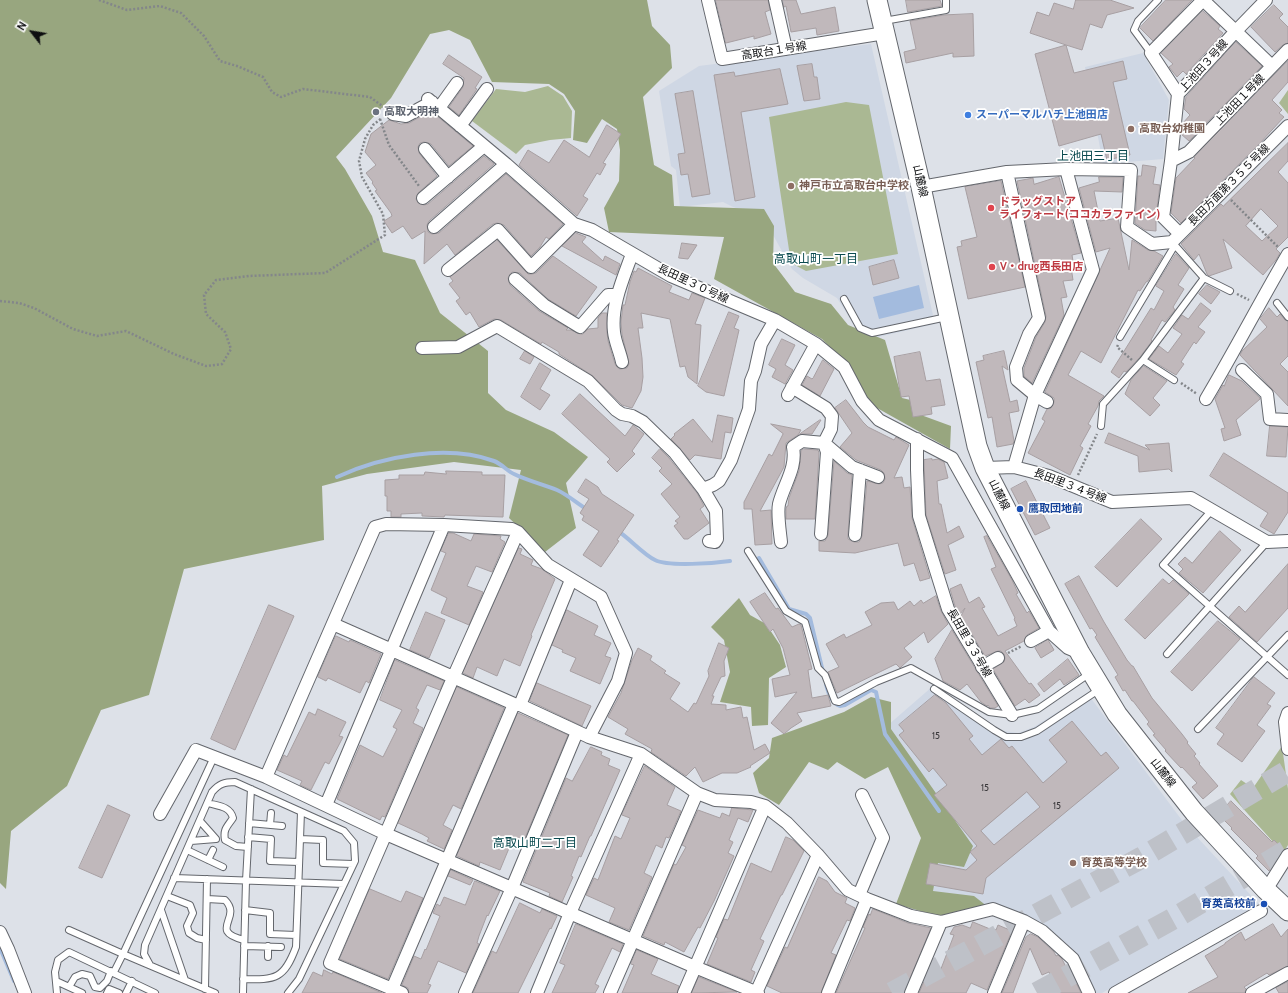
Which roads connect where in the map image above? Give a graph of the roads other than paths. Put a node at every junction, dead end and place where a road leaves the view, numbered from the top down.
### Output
1 (708, 0) edge
2 (775, 0) edge
3 (877, 0) edge
4 (946, 0) edge
5 (1158, 0) edge
6 (1266, 0) edge
7 (884, 27) junction
8 (1235, 32) junction
9 (786, 49) junction
10 (1288, 50) edge
11 (1151, 54) junction
12 (1272, 66) junction
13 (457, 83) dead end
14 (487, 89) dead end
15 (1178, 94) junction
16 (433, 103) junction
17 (393, 114) road end
18 (460, 126) junction
19 (1288, 126) edge
20 (484, 146) junction
21 (425, 149) dead end
22 (1170, 162) junction
23 (506, 164) junction
24 (1066, 169) junction
25 (1007, 172) junction
26 (448, 177) junction
27 (921, 187) junction
28 (425, 197) road end
29 (574, 224) junction
30 (434, 227) dead end
31 (1176, 240) junction
32 (632, 254) junction
33 (1288, 254) edge
34 (448, 270) dead end
35 (1204, 278) junction
36 (515, 279) dead end
37 (1230, 291) road end
38 (617, 295) junction
39 (844, 299) dead end
40 (1277, 303) dead end
41 (1288, 316) edge
42 (949, 317) junction
43 (775, 320) junction
44 (1120, 337) road end
45 (816, 344) junction
46 (422, 348) dead end
47 (1143, 360) junction
48 (622, 362) dead end
49 (1242, 370) dead end
50 (1174, 380) dead end
51 (1035, 395) junction
52 (1206, 399) dead end
53 (1047, 402) dead end
54 (1288, 420) edge
55 (1100, 426) dead end
56 (917, 439) junction
57 (824, 443) junction
58 (1014, 467) junction
59 (985, 468) junction
60 (860, 470) junction
61 (878, 477) dead end
62 (704, 489) junction
63 (1212, 510) junction
64 (444, 525) junction
65 (518, 532) junction
66 (821, 534) dead end
67 (855, 535) dead end
68 (1288, 541) edge
69 (709, 542) dead end
70 (781, 542) dead end
71 (1267, 542) junction
72 (748, 551) dead end
73 (571, 580) junction
74 (1210, 606) junction
75 (333, 624) junction
76 (1049, 631) junction
77 (1288, 635) edge
78 (1031, 641) road end
79 (392, 650) junction
80 (1080, 653) junction
81 (1167, 654) dead end
82 (1267, 656) junction
83 (998, 658) road end
84 (982, 667) junction
85 (1288, 675) edge
86 (453, 678) junction
87 (1083, 678) dead end
88 (1101, 688) junction
89 (934, 690) dead end
90 (517, 704) junction
91 (1288, 713) edge
92 (1012, 715) junction
93 (1198, 729) dead end
94 (577, 732) junction
95 (589, 737) junction
96 (1288, 749) edge
97 (641, 754) junction
98 (214, 756) junction
99 (266, 777) junction
100 (251, 789) junction
101 (697, 793) junction
102 (862, 795) dead end
103 (208, 803) junction
104 (326, 805) junction
105 (765, 806) junction
106 (301, 812) junction
107 (271, 813) dead end
108 (160, 814) dead end
109 (200, 821) junction
110 (249, 823) junction
111 (270, 825) junction
112 (282, 826) dead end
113 (386, 834) junction
114 (248, 838) junction
115 (300, 839) junction
116 (191, 841) junction
117 (248, 847) junction
118 (187, 850) junction
119 (213, 850) dead end
120 (818, 855) junction
121 (1288, 855) edge
122 (208, 860) junction
123 (448, 860) junction
124 (299, 862) junction
125 (353, 864) junction
126 (223, 867) dead end
127 (174, 878) junction
128 (207, 880) junction
129 (246, 881) junction
130 (298, 882) junction
131 (344, 884) junction
132 (512, 888) junction
133 (1266, 890) junction
134 (167, 896) junction
135 (863, 897) junction
136 (207, 899) junction
137 (161, 910) junction
138 (245, 910) junction
139 (1261, 911) dead end
140 (1288, 911) edge
141 (570, 913) junction
142 (1024, 921) junction
143 (941, 922) junction
144 (69, 930) dead end
145 (0, 932) edge
146 (296, 935) junction
147 (206, 940) junction
148 (633, 941) junction
149 (244, 943) junction
150 (268, 946) junction
151 (281, 947) dead end
152 (123, 954) junction
153 (268, 957) dead end
154 (150, 965) junction
155 (695, 967) junction
156 (113, 972) junction
157 (1288, 973) edge
158 (243, 979) junction
159 (185, 980) junction
160 (56, 981) junction
161 (132, 981) junction
162 (69, 987) junction
163 (205, 989) junction
164 (148, 991) edge
165 (397, 991) edge
166 (25, 993) edge
167 (57, 993) edge
168 (82, 993) edge
169 (107, 993) edge
170 (119, 993) edge
171 (126, 993) edge
172 (155, 993) edge
173 (215, 993) edge
174 (243, 993) edge
175 (288, 993) edge
176 (465, 993) edge
177 (536, 993) edge
178 (610, 993) edge
179 (684, 993) edge
180 (757, 993) edge
181 (828, 993) edge
182 (911, 993) edge
183 (994, 993) edge
184 (1089, 993) edge
185 (1115, 993) edge
186 (1252, 993) edge

1 - 9 street, 高取台１号線
2 - 9 street
3 - 7 main road, 山麓線
4 - 7 lane
5 - 11 lane
6 - 8 street, 上池田３号線
7 - 9 street, 高取台１号線
7 - 27 main road, 山麓線
8 - 11 street
8 - 12 street
8 - 15 street, 上池田３号線
10 - 12 street, 上池田１号線
11 - 15 street
12 - 22 street, 上池田１号線
13 - 16 street
14 - 18 street
15 - 22 street, 上池田３号線
16 - 17 street
16 - 18 street, 長田里３０号線
18 - 20 street, 長田里３０号線
19 - 31 street, 長田方面第３５５号線
20 - 23 street, 長田里３０号線
20 - 26 street
21 - 26 street
22 - 31 street, 上池田３号線
23 - 29 street, 長田里３０号線
23 - 30 street
24 - 25 street
24 - 31 street
24 - 51 street
25 - 27 street
25 - 51 street
26 - 28 street
27 - 42 main road, 山麓線
29 - 32 street, 長田里３０号線
29 - 34 street
31 - 35 lane
31 - 44 lane, 長田方面第３５５号線
32 - 38 street
32 - 43 street, 長田里３０号線
33 - 52 street
35 - 37 lane
35 - 47 lane
36 - 38 street
38 - 48 street
39 - 42 lane
40 - 41 lane
42 - 59 main road, 山麓線
43 - 45 street, 長田里３０号線
43 - 62 street
45 - 56 street, 長田里３０号線
45 - 57 street
46 - 62 street
47 - 50 lane
47 - 55 lane
49 - 54 street
51 - 53 street
51 - 58 street
56 - 76 street, 長田里３０号線
56 - 84 street, 長田里３３号線
57 - 60 street
57 - 66 street
57 - 70 street
58 - 59 street, 長田里３４号線
58 - 63 street, 長田里３４号線
59 - 80 main road, 山麓線
60 - 61 street
60 - 67 street
62 - 69 street
63 - 71 street, 長田里３４号線
63 - 74 lane
64 - 65 street
64 - 75 street
64 - 79 street
65 - 73 street
65 - 86 street
68 - 71 street
71 - 74 lane
72 - 92 lane
73 - 90 street
73 - 95 street
74 - 81 lane
74 - 82 lane
75 - 79 street
75 - 99 street
76 - 78 street
76 - 80 street
77 - 82 lane
79 - 86 street
79 - 104 street
80 - 88 main road, 山麓線
82 - 85 lane
82 - 93 lane
83 - 84 street
84 - 92 street, 長田里３３号線
86 - 90 street
86 - 113 street
87 - 92 lane
88 - 89 lane
88 - 133 main road, 山麓線
90 - 94 street
90 - 123 street
91 - 96 street
94 - 95 street
94 - 132 street
95 - 97 street
97 - 101 street
97 - 141 street
98 - 99 street
98 - 108 street
98 - 152 lane
99 - 104 street
100 - 103 lane
100 - 106 lane
100 - 110 lane
101 - 105 street
101 - 148 street
102 - 135 street
103 - 109 lane
103 - 117 lane
104 - 113 street
105 - 120 street
105 - 155 street
106 - 115 lane
106 - 125 lane
107 - 111 lane
109 - 116 lane
109 - 116 lane
110 - 111 lane
110 - 114 lane
111 - 112 lane
113 - 123 street
113 - 165 street
114 - 117 lane
114 - 124 lane
115 - 124 lane
115 - 125 lane
116 - 118 lane
117 - 129 lane
118 - 122 lane
118 - 127 lane
119 - 122 lane
120 - 135 street
120 - 180 street
121 - 133 street
122 - 126 lane
123 - 132 street
123 - 165 street
124 - 130 lane
125 - 131 lane
127 - 128 lane
127 - 134 lane
128 - 129 lane
128 - 136 lane
129 - 130 lane
129 - 138 lane
130 - 131 lane
130 - 146 lane
131 - 175 lane
132 - 141 street
132 - 176 street
133 - 140 main road, 山麓線
134 - 137 lane
134 - 147 lane
135 - 143 street
135 - 181 street
136 - 147 lane
136 - 149 lane
137 - 154 lane
137 - 159 lane
138 - 146 lane
138 - 149 lane
139 - 185 street
141 - 148 street
141 - 177 street
142 - 143 street
142 - 183 street
142 - 184 street
143 - 182 street
144 - 152 lane
145 - 166 street
146 - 158 lane
147 - 163 lane
148 - 155 street
148 - 178 street
149 - 150 lane
149 - 158 lane
150 - 151 lane
150 - 153 lane
152 - 154 lane
152 - 156 lane
154 - 159 lane
155 - 179 street
155 - 180 street
156 - 160 lane
156 - 161 lane
156 - 162 lane
157 - 186 street
158 - 174 lane
159 - 163 lane
160 - 162 lane
160 - 167 lane
161 - 164 lane
161 - 171 lane
162 - 168 lane
163 - 173 lane
164 - 172 lane
169 - 170 lane

